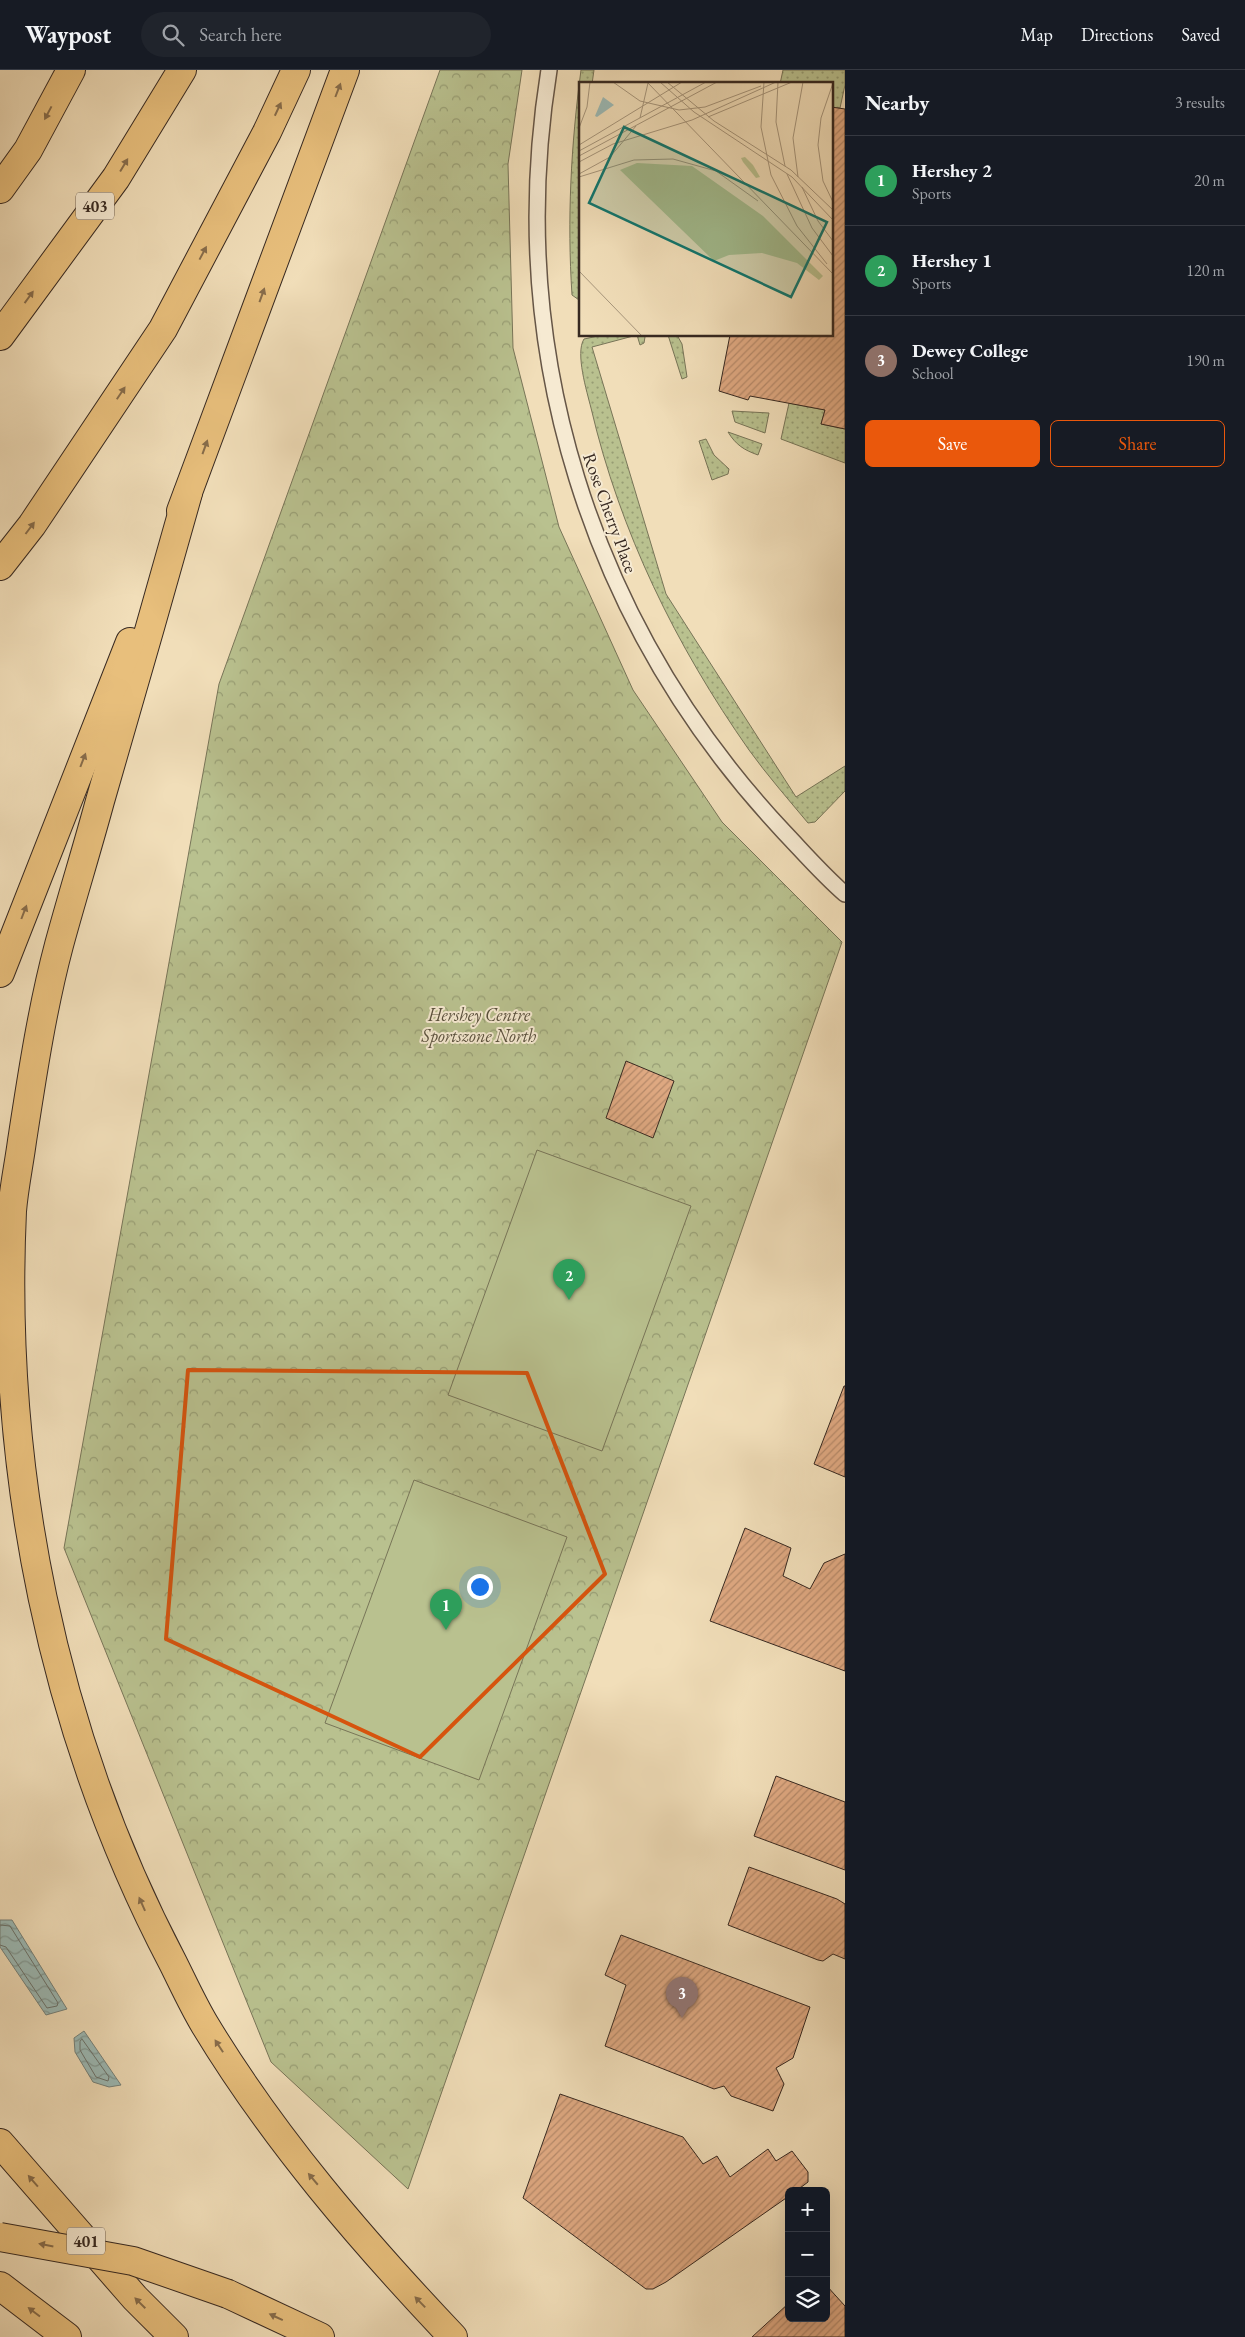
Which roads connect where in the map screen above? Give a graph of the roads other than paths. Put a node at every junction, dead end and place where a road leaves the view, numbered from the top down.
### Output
1 (71, 70) edge
2 (182, 70) edge
3 (296, 70) edge
4 (346, 70) edge
5 (549, 70) edge
6 (0, 189) edge
7 (0, 336) edge
8 (188, 493) junction
9 (0, 566) edge
10 (845, 894) edge
11 (0, 973) edge
12 (0, 2143) edge
13 (0, 2237) edge
14 (0, 2286) edge
15 (67, 2337) edge
16 (174, 2337) edge
17 (320, 2337) edge
18 (453, 2337) edge

1 -> 6 highway
7 -> 2 highway, 403
9 -> 3 highway
8 -> 4 highway
5 - 10 street, Rose Cherry Place
11 -> 8 highway
18 -> 8 highway
16 -> 12 highway, 401
17 -> 13 highway, bridge
15 -> 14 highway

